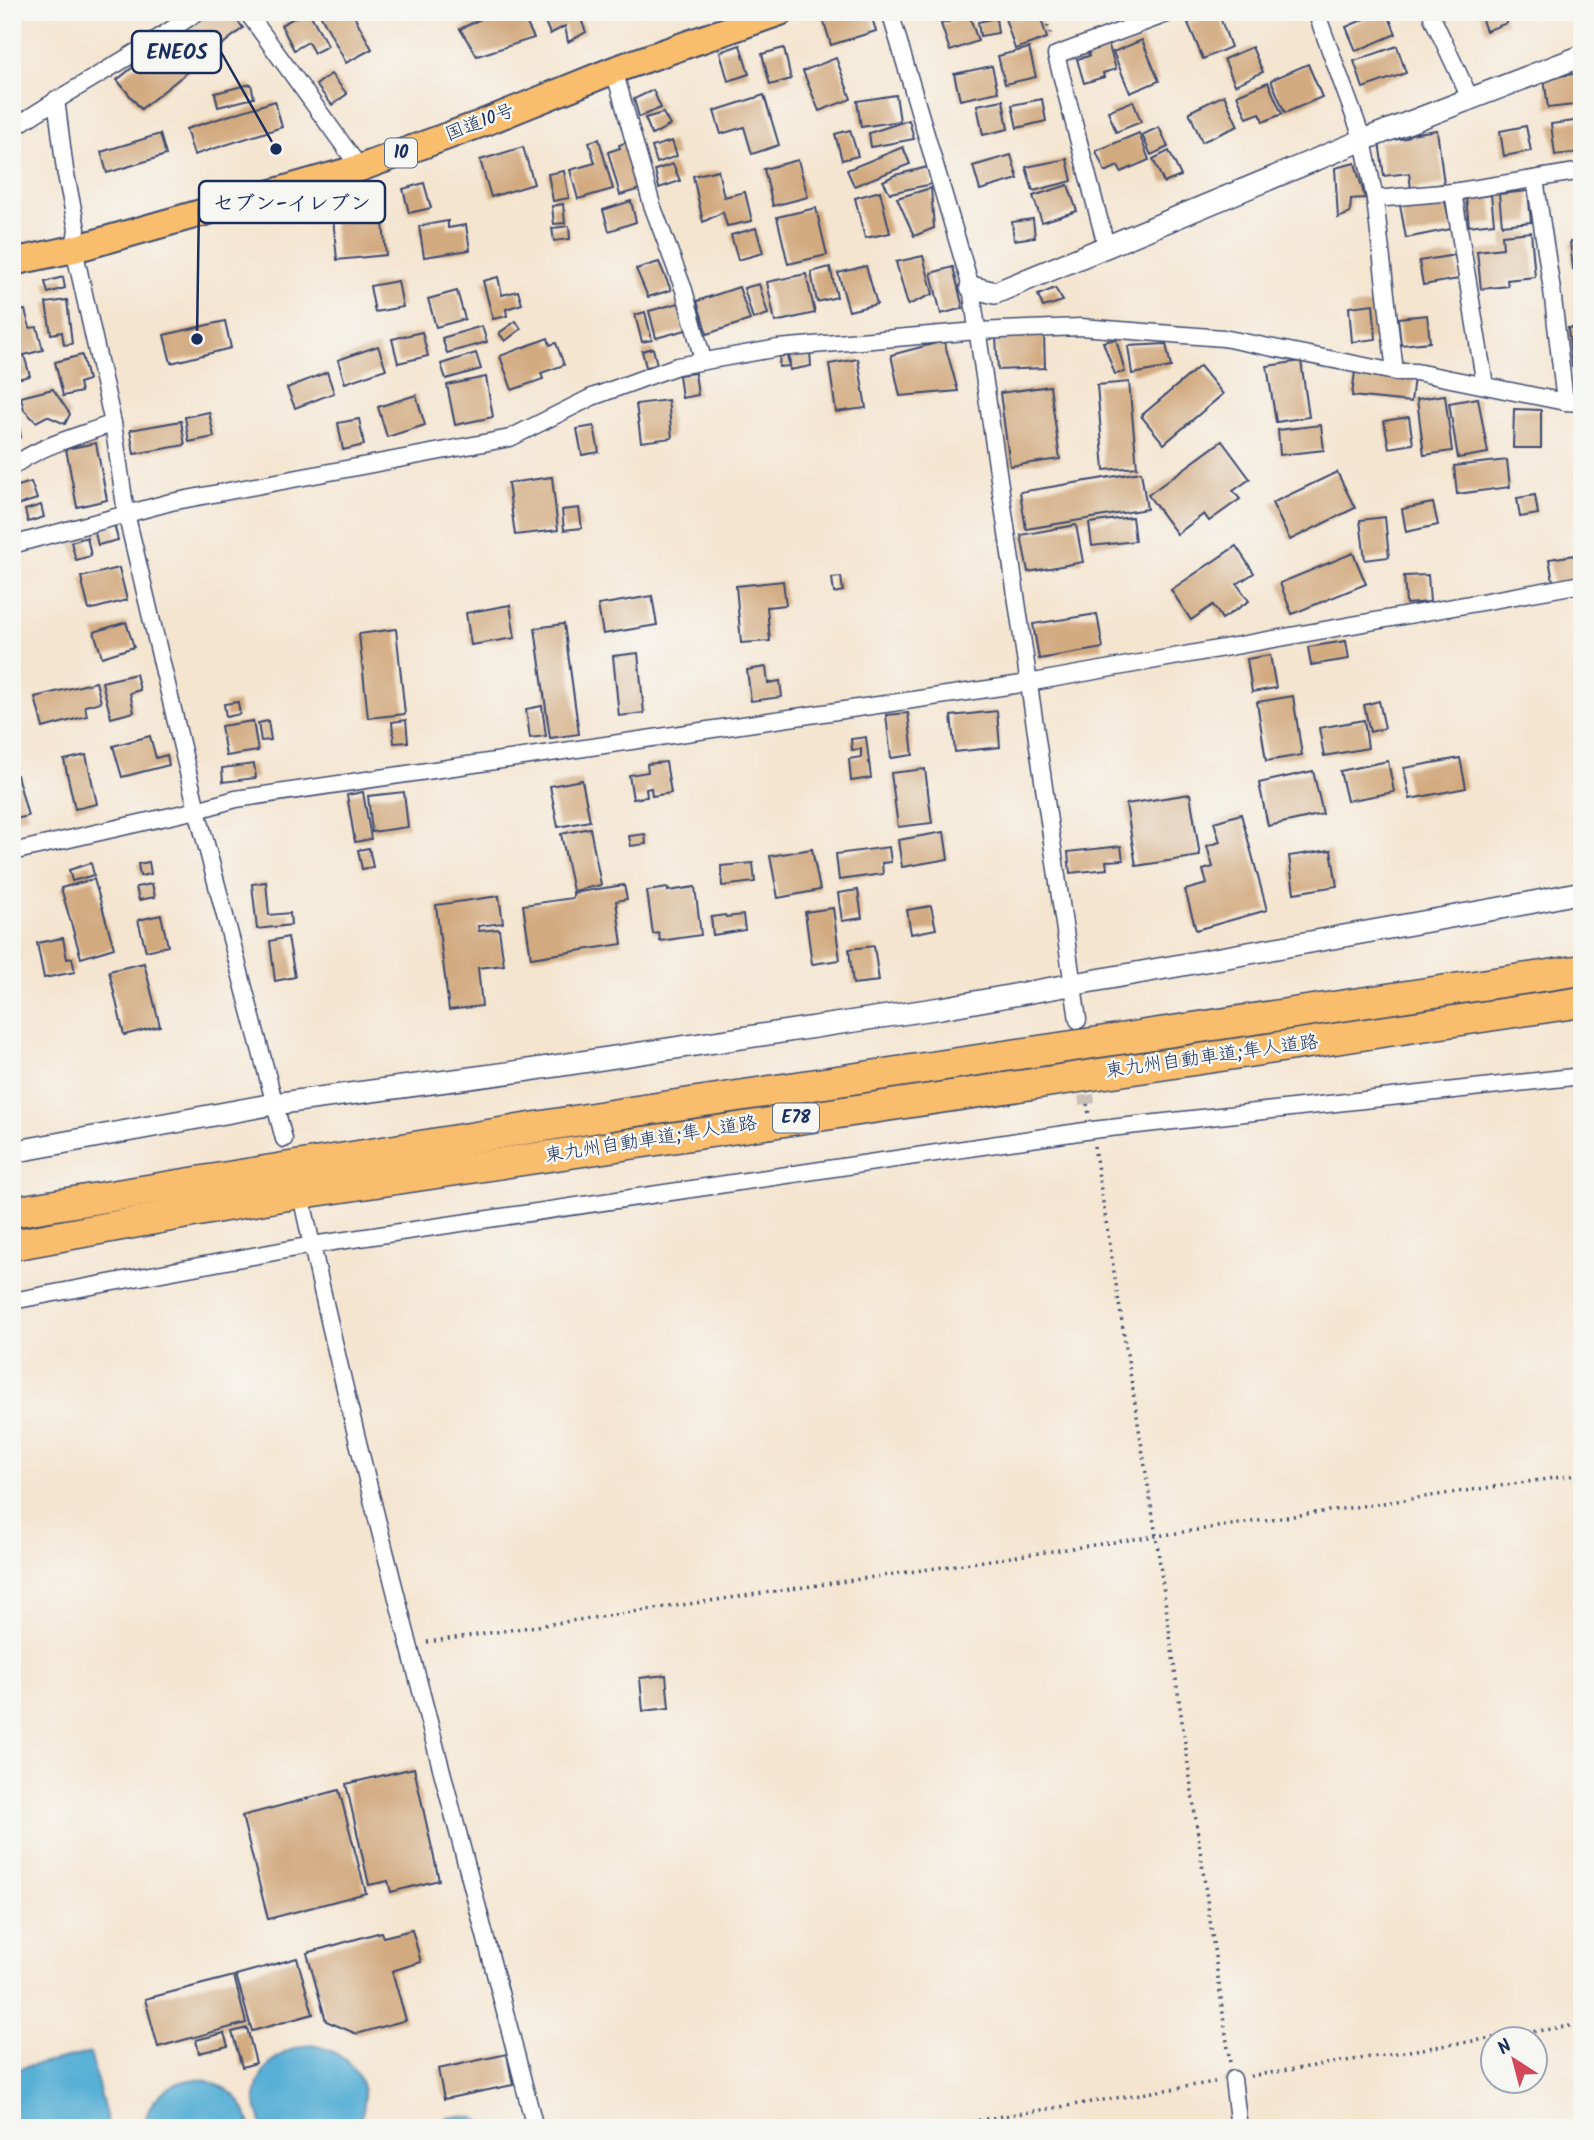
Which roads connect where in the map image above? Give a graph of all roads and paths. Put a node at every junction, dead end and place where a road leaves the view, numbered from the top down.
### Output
1 (197, 12) edge
2 (247, 12) edge
3 (780, 12) edge
4 (890, 12) edge
5 (1044, 12) edge
6 (1172, 12) edge
7 (1316, 12) edge
8 (1432, 17) dead end
9 (1056, 55) junction
10 (1582, 56) edge
11 (614, 70) junction
12 (1470, 98) junction
13 (56, 99) junction
14 (12, 129) edge
15 (1363, 140) junction
16 (360, 168) junction
17 (1582, 171) edge
18 (1535, 179) junction
19 (1453, 191) junction
20 (1376, 199) junction
21 (75, 249) junction
22 (1107, 249) junction
23 (12, 262) edge
24 (971, 287) junction
25 (977, 331) junction
26 (703, 360) junction
27 (1395, 372) junction
28 (1485, 385) junction
29 (1565, 402) junction
30 (1582, 403) edge
31 (113, 423) junction
32 (12, 467) edge
33 (125, 513) junction
34 (12, 544) edge
35 (1582, 584) edge
36 (1028, 683) junction
37 (197, 810) junction
38 (12, 852) edge
39 (1582, 892) edge
40 (1582, 970) edge
41 (1073, 985) junction
42 (1582, 1002) edge
43 (1078, 1020) dead end
44 (1582, 1076) edge
45 (274, 1104) junction
46 (1087, 1104) tunnel mouth
47 (1092, 1130) junction
48 (284, 1139) dead end
49 (12, 1152) edge
50 (304, 1209) dead end
51 (12, 1212) edge
52 (12, 1245) edge
53 (312, 1245) junction
54 (12, 1301) edge
55 (1582, 1475) edge
56 (1156, 1536) junction
57 (408, 1644) junction
58 (1582, 2024) edge
59 (1233, 2079) junction
60 (535, 2128) edge
61 (930, 2128) edge
62 (1239, 2128) edge

1 - 13 street
2 - 16 street
3 - 11 highway, 国道10号 / 10
4 - 24 street
5 - 9 path
6 - 9 street
7 - 15 street
8 - 12 street
9 - 22 street
10 - 12 street
11 - 16 highway, 国道10号 / 10
11 - 26 street
12 - 15 street
13 - 14 street
13 - 21 street
15 - 20 street
15 - 22 street
16 - 21 highway, 国道10号 / 10
17 - 18 street
18 - 19 street
18 - 29 street
19 - 20 street
19 - 28 street
20 - 27 street
21 - 23 highway, 国道10号 / 10
21 - 31 street
22 - 24 street
24 - 25 street
25 - 26 street
25 - 27 street
25 - 36 street
26 - 33 street
27 - 28 street
28 - 29 street
29 - 30 street
31 - 32 street
31 - 33 street
33 - 34 street
33 - 37 street
35 - 36 street
36 - 37 street
36 - 41 street
37 - 38 street
37 - 45 street
39 - 41 street
40 - 51 highway, 東九州自動車道;隼人道路 / E78
41 - 43 street
41 - 45 street
42 - 52 highway, 東九州自動車道;隼人道路 / E78
44 - 47 street
45 - 48 street
45 - 49 street
46 - 47 path
47 - 53 street
47 - 56 path
50 - 53 street
53 - 54 street
53 - 57 street
55 - 56 path
56 - 57 path
56 - 59 path
57 - 60 street
58 - 59 path
59 - 61 path
59 - 62 street

